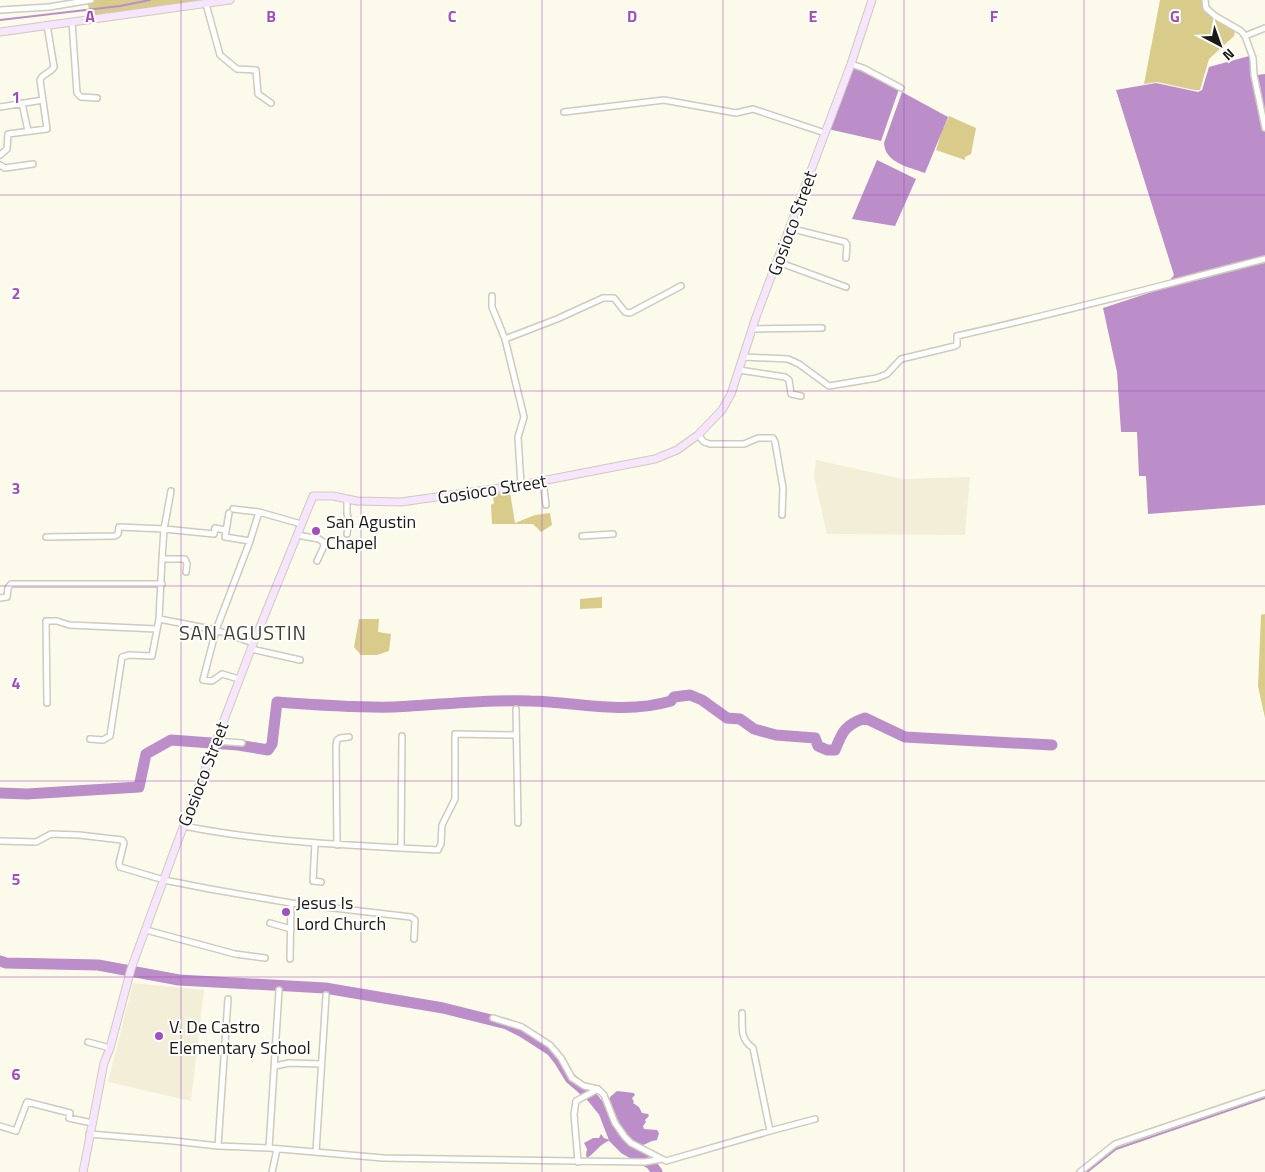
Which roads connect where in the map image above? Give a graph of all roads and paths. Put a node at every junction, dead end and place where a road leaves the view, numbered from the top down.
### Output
1 (91, 0) edge
2 (224, 0) edge
3 (872, 0) edge
4 (1205, 0) edge
5 (206, 4) junction
6 (0, 10) edge
7 (72, 22) junction
8 (47, 25) junction
9 (1265, 28) edge
10 (0, 32) edge
11 (1246, 36) junction
12 (851, 64) junction
13 (901, 88) dead end
14 (97, 98) dead end
15 (43, 100) junction
16 (22, 103) junction
17 (270, 103) dead end
18 (0, 106) edge
19 (564, 112) dead end
20 (1265, 128) edge
21 (28, 131) junction
22 (825, 132) junction
23 (0, 155) edge
24 (34, 164) dead end
25 (0, 165) edge
26 (789, 228) junction
27 (846, 258) dead end
28 (1265, 258) edge
29 (778, 262) junction
30 (681, 286) dead end
31 (846, 287) dead end
32 (492, 296) dead end
33 (822, 328) dead end
34 (753, 329) junction
35 (504, 339) junction
36 (744, 357) junction
37 (739, 370) junction
38 (801, 396) dead end
39 (698, 435) junction
40 (543, 481) junction
41 (521, 485) junction
42 (170, 491) dead end
43 (346, 499) junction
44 (546, 504) dead end
45 (259, 512) junction
46 (782, 515) dead end
47 (301, 524) junction
48 (164, 529) junction
49 (225, 530) junction
50 (347, 534) dead end
51 (613, 534) dead end
52 (296, 535) junction
53 (582, 536) dead end
54 (46, 537) dead end
55 (250, 541) junction
56 (162, 559) junction
57 (317, 562) dead end
58 (186, 572) dead end
59 (162, 584) junction
60 (0, 598) edge
61 (159, 619) junction
62 (157, 629) junction
63 (216, 630) junction
64 (252, 646) junction
65 (300, 660) dead end
66 (239, 679) junction
67 (47, 703) dead end
68 (516, 710) dead end
69 (402, 736) dead end
70 (516, 736) junction
71 (349, 737) dead end
72 (90, 739) dead end
73 (215, 743) junction
74 (242, 743) dead end
75 (518, 823) dead end
76 (184, 826) junction
77 (0, 841) edge
78 (315, 843) junction
79 (337, 844) junction
80 (401, 848) junction
81 (164, 880) junction
82 (321, 882) dead end
83 (291, 903) junction
84 (270, 923) dead end
85 (290, 929) junction
86 (146, 930) junction
87 (414, 939) dead end
88 (265, 958) dead end
89 (290, 959) dead end
90 (279, 990) dead end
91 (326, 995) dead end
92 (228, 999) dead end
93 (742, 1012) dead end
94 (493, 1018) dead end
95 (88, 1042) dead end
96 (110, 1048) junction
97 (321, 1064) junction
98 (275, 1066) junction
99 (598, 1090) junction
100 (1265, 1093) edge
101 (815, 1120) dead end
102 (92, 1123) junction
103 (0, 1126) edge
104 (770, 1131) junction
105 (89, 1134) junction
106 (218, 1146) junction
107 (269, 1148) junction
108 (277, 1149) junction
109 (316, 1152) junction
110 (659, 1160) junction
111 (578, 1162) junction
112 (82, 1172) edge
113 (272, 1172) edge
114 (1080, 1172) edge

1 - 6 street
2 - 5 street
3 - 12 street, Gosioco Street
4 - 11 street
5 - 7 street
5 - 17 street
7 - 8 street
7 - 14 street
8 - 10 street
8 - 15 street
9 - 11 street
11 - 20 street
12 - 13 street
12 - 22 street, Gosioco Street
15 - 16 street
15 - 21 street
16 - 18 street
16 - 21 street
19 - 22 street
21 - 23 street
22 - 26 street, Gosioco Street
24 - 25 street
26 - 27 street
26 - 29 street, Gosioco Street
28 - 36 street
29 - 31 street
29 - 34 street, Gosioco Street
30 - 35 street
32 - 35 street
33 - 34 street
34 - 36 street, Gosioco Street
35 - 41 street
36 - 37 street, Gosioco Street
37 - 38 street
37 - 39 street, Gosioco Street
39 - 40 street, Gosioco Street
39 - 46 street
40 - 41 street, Gosioco Street
40 - 44 street
41 - 43 street, Gosioco Street
42 - 48 street
43 - 47 street, Gosioco Street
43 - 50 street
45 - 47 street
45 - 49 street
45 - 55 street
47 - 52 street, Gosioco Street
48 - 49 street
48 - 54 street
48 - 56 street
49 - 55 street
51 - 53 street
52 - 57 street
52 - 64 street, Gosioco Street
55 - 63 street
56 - 58 street
56 - 59 street
59 - 60 street
59 - 61 street
61 - 62 street
61 - 63 street
62 - 67 street
62 - 72 street
63 - 64 street
63 - 66 street
64 - 65 street
64 - 66 street, Gosioco Street
66 - 73 street, Gosioco Street
68 - 70 street
69 - 80 street
70 - 75 street
70 - 80 street
71 - 79 street
73 - 74 street
73 - 76 street, Gosioco Street
76 - 78 street
76 - 81 street, Gosioco Street
77 - 81 street
78 - 79 street
78 - 82 street
79 - 80 street
81 - 83 street
81 - 86 street, Gosioco Street
83 - 85 street
83 - 87 street
84 - 85 street
85 - 89 street
86 - 88 street
86 - 96 street, Gosioco Street
90 - 98 street
91 - 97 street
92 - 106 street
93 - 104 street
94 - 99 street
95 - 96 street
96 - 102 street, Gosioco Street
97 - 98 street
97 - 109 street
98 - 107 street
99 - 110 street
99 - 111 street
100 - 114 street
101 - 104 street
102 - 103 street
102 - 105 street, Gosioco Street
104 - 110 street
105 - 106 street
105 - 112 street, Gosioco Street
106 - 107 street
107 - 108 street
108 - 109 street
108 - 113 street
109 - 111 street
110 - 111 street

